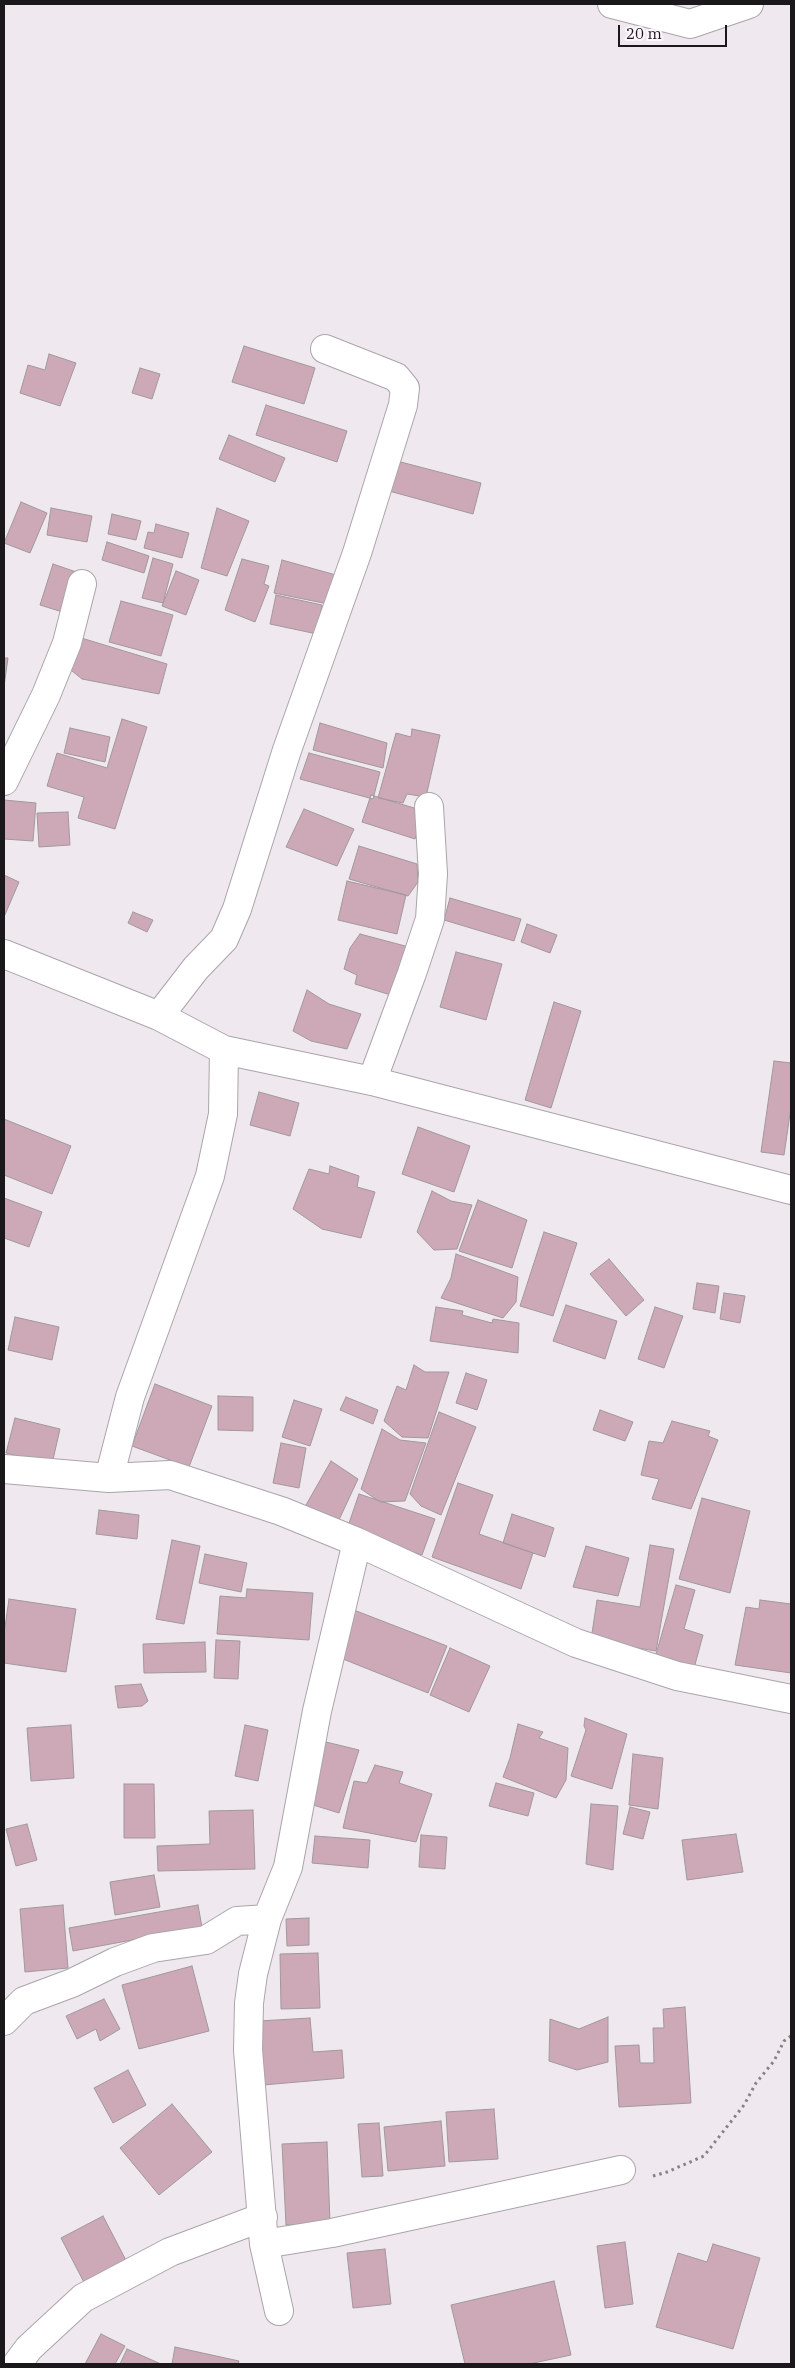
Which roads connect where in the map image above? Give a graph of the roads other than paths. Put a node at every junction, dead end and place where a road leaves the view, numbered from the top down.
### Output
1 (612, 4) edge
2 (749, 4) edge
3 (325, 349) dead end
4 (82, 584) dead end
5 (4, 781) edge
6 (429, 807) dead end
7 (4, 954) edge
8 (159, 1016) junction
9 (224, 1050) junction
10 (372, 1080) junction
11 (791, 1190) edge
12 (4, 1469) edge
13 (109, 1478) junction
14 (357, 1542) junction
15 (791, 1699) edge
16 (268, 1919) junction
17 (4, 2021) edge
18 (621, 2170) road end
19 (263, 2217) junction
20 (264, 2244) junction
21 (279, 2311) dead end
22 (17, 2364) edge

1 - 2 street
3 - 8 street
4 - 5 street
6 - 10 street
7 - 8 street
8 - 9 street
9 - 10 street
9 - 13 street
10 - 11 street
12 - 13 street
13 - 14 street
14 - 15 street
14 - 16 street
16 - 17 street
16 - 19 street
18 - 20 street
19 - 20 street
19 - 22 street
20 - 21 street

